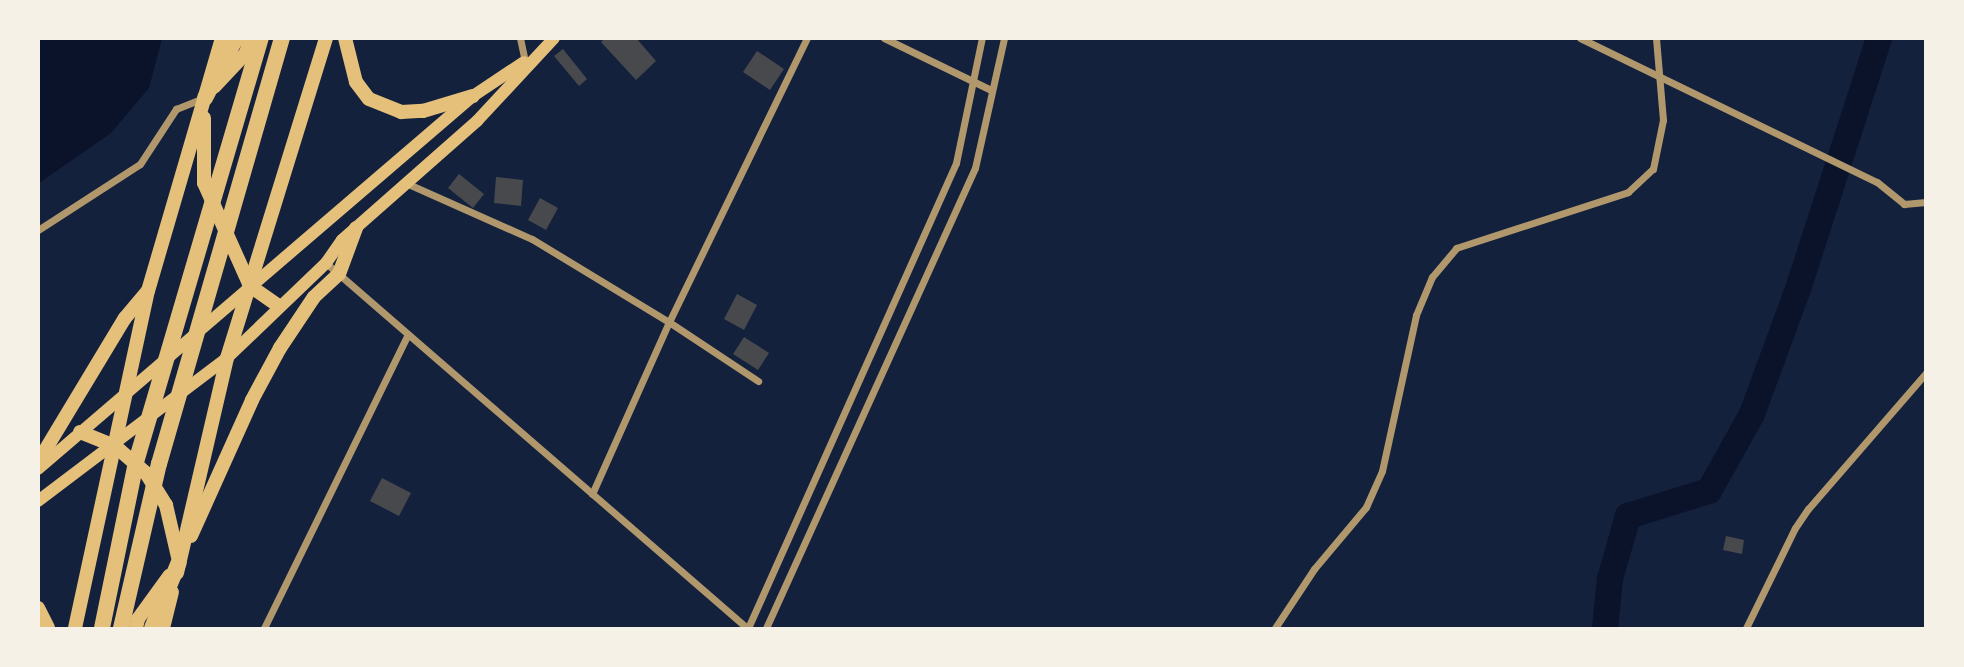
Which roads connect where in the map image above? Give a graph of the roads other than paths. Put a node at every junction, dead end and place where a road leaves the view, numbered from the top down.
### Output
1 (222, 38) edge
2 (236, 38) edge
3 (250, 38) edge
4 (261, 38) edge
5 (282, 38) edge
6 (326, 38) edge
7 (345, 38) edge
8 (520, 38) edge
9 (554, 38) edge
10 (807, 38) edge
11 (884, 38) edge
12 (982, 38) edge
13 (1004, 38) edge
14 (1580, 38) edge
15 (1656, 38) edge
16 (542, 50) junction
17 (525, 61) junction
18 (1659, 75) junction
19 (972, 81) junction
20 (991, 90) junction
21 (473, 96) junction
22 (205, 98) junction
23 (406, 183) junction
24 (1926, 202) edge
25 (356, 228) junction
26 (38, 230) edge
27 (326, 263) junction
28 (339, 274) junction
29 (250, 286) junction
30 (148, 291) junction
31 (279, 306) junction
32 (669, 322) junction
33 (408, 334) junction
34 (227, 358) junction
35 (1926, 373) edge
36 (758, 382) dead end
37 (125, 393) junction
38 (80, 432) junction
39 (115, 446) junction
40 (38, 462) edge
41 (38, 469) edge
42 (593, 494) junction
43 (38, 501) edge
44 (179, 562) junction
45 (38, 608) edge
46 (48, 628) edge
47 (75, 628) edge
48 (102, 628) edge
49 (121, 628) edge
50 (136, 628) edge
51 (152, 628) edge
52 (163, 628) edge
53 (264, 628) edge
54 (748, 628) edge
55 (766, 628) edge
56 (1275, 628) edge
57 (1746, 628) edge

1 - 22 main road
2 - 22 highway
3 - 22 main road
4 - 48 highway
5 - 49 highway
6 - 29 main road
7 - 21 main road
8 - 17 street
9 - 16 main road
10 - 32 street
11 - 19 street
12 - 19 street
13 - 20 street
14 - 18 street
15 - 18 street
16 - 17 main road
16 - 23 main road
17 - 21 main road
18 - 24 street
18 - 56 street
19 - 20 street
19 - 54 street
20 - 55 street
21 - 29 main road
22 - 26 street
22 - 29 main road
22 - 30 main road
23 - 25 main road
23 - 32 street
25 - 27 main road
25 - 28 main road
27 - 28 street
27 - 31 main road
28 - 33 street
28 - 44 main road
29 - 31 main road
29 - 34 main road
29 - 37 main road
30 - 37 main road
30 - 40 main road
31 - 34 main road
32 - 36 street
32 - 42 street
33 - 42 street
33 - 53 street
34 - 39 main road
34 - 44 main road
35 - 57 street
37 - 38 main road
37 - 39 main road
38 - 39 main road
38 - 41 main road
39 - 43 main road
39 - 44 main road
39 - 47 main road
42 - 54 street
44 - 50 main road
44 - 51 highway
44 - 52 main road
45 - 46 main road

